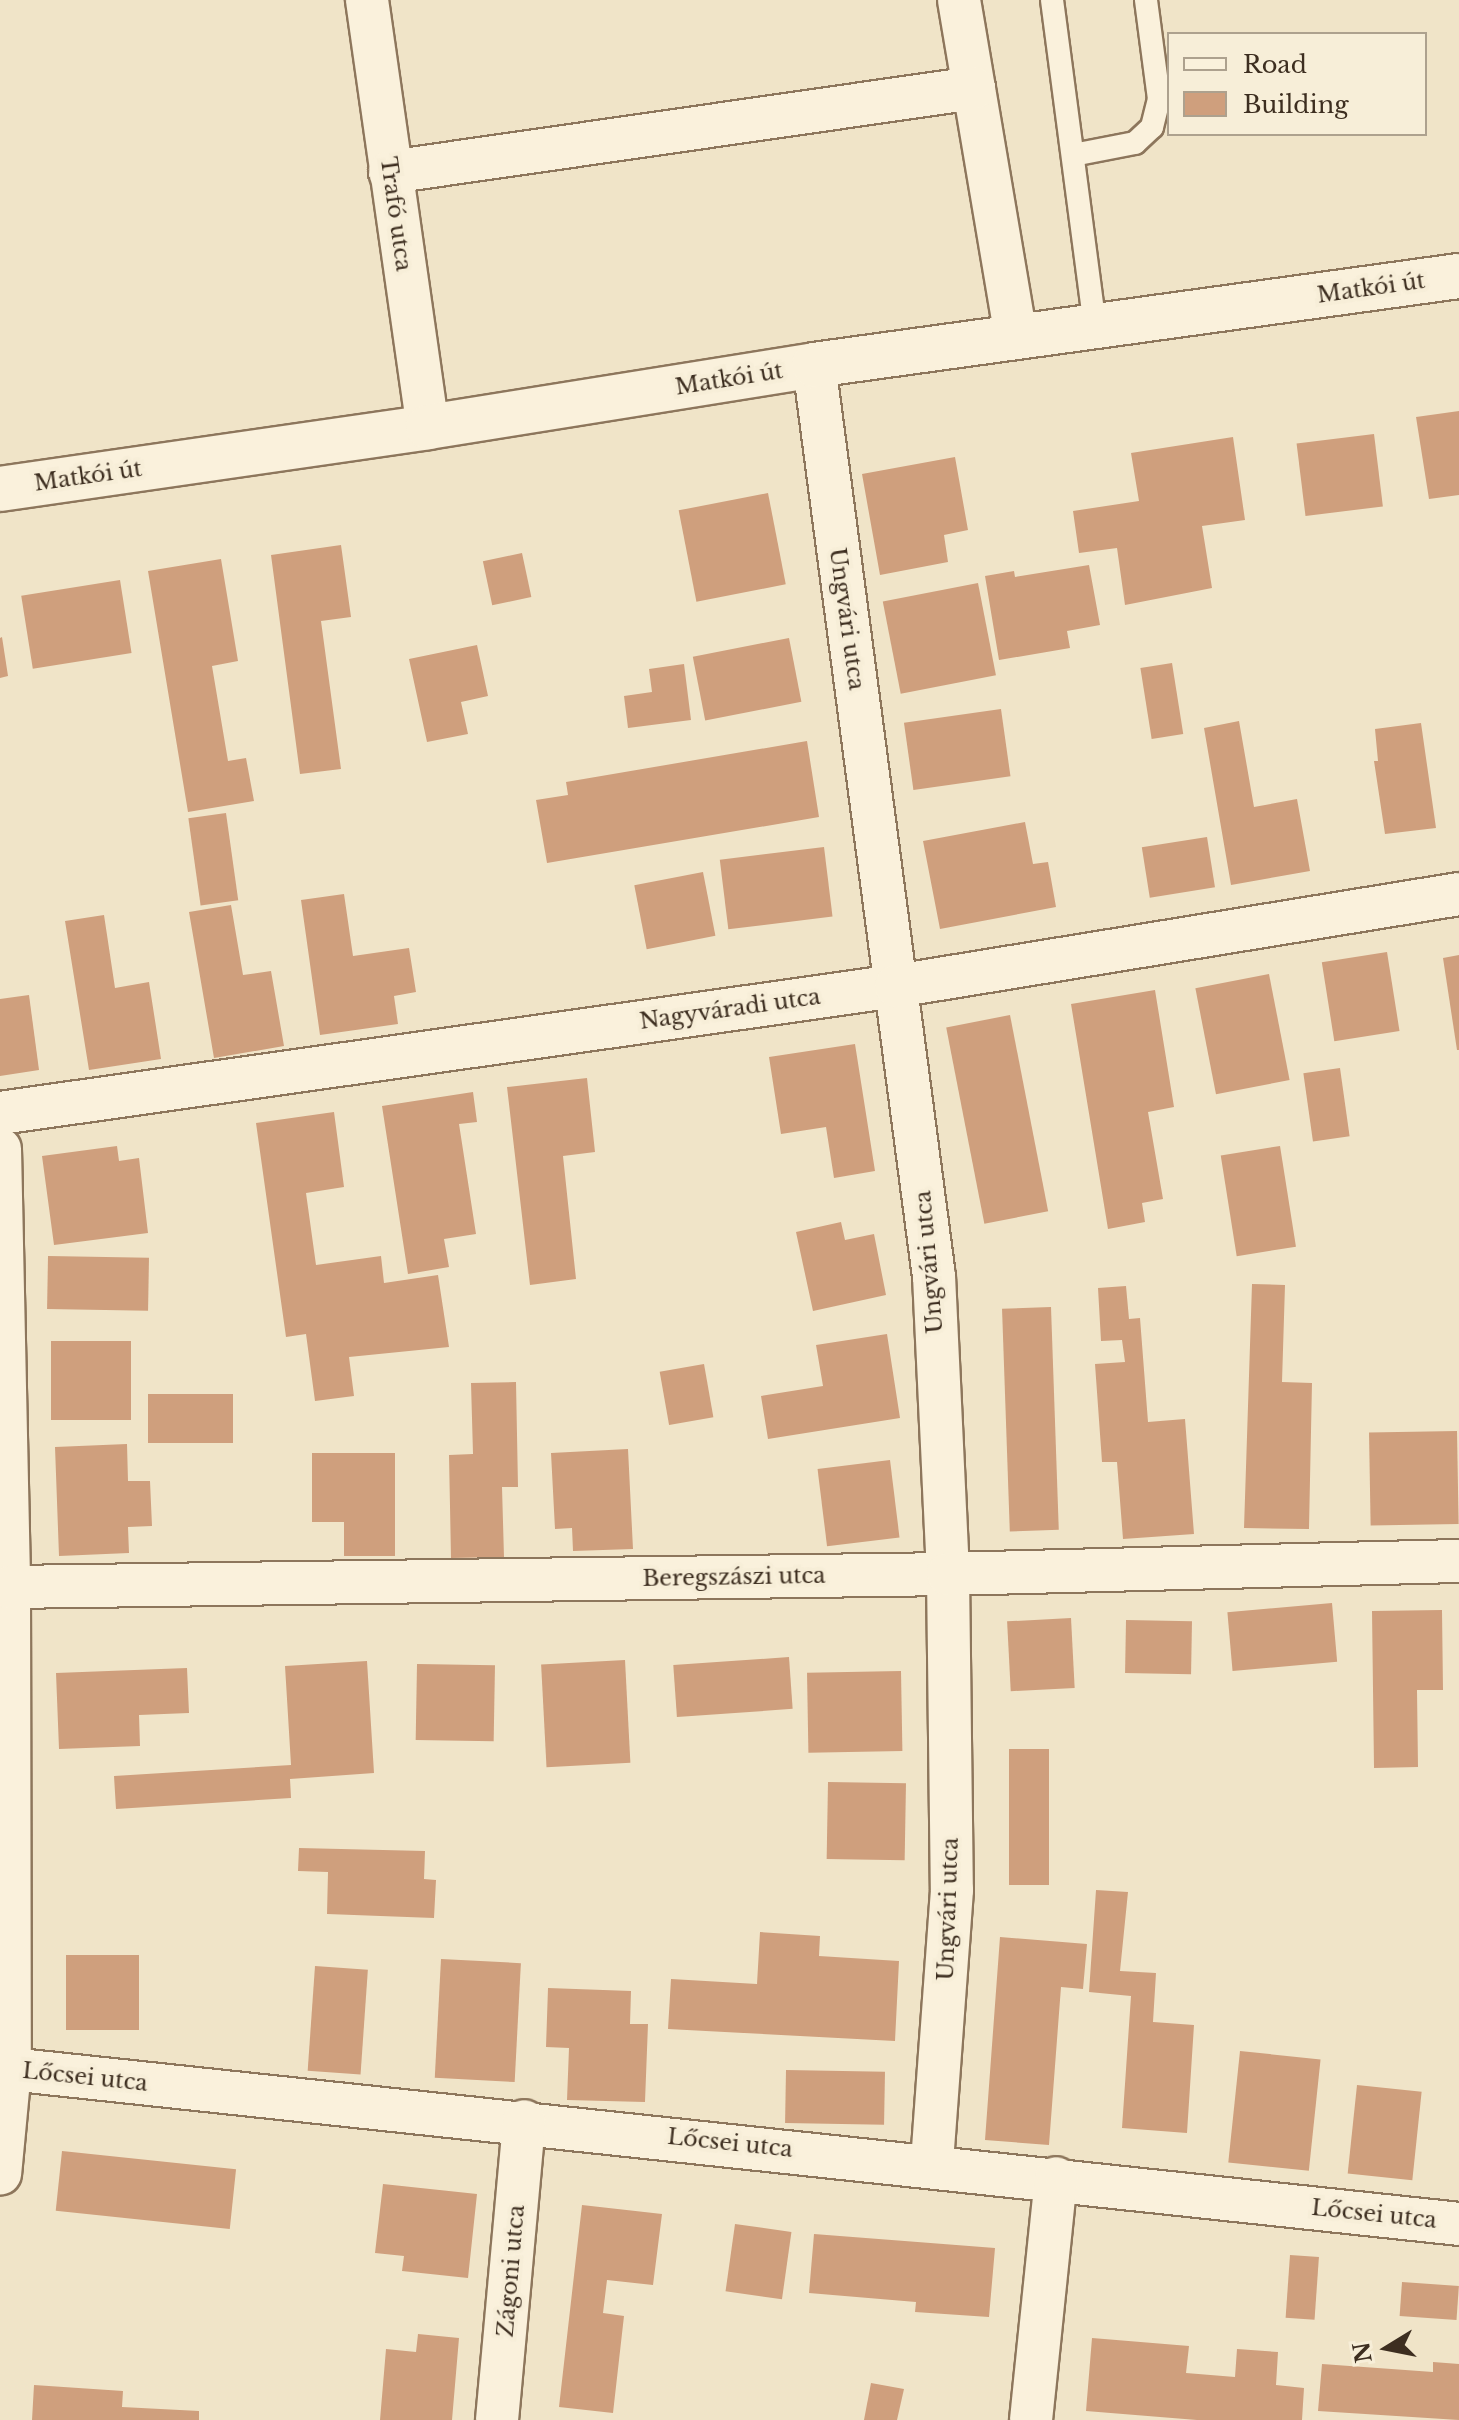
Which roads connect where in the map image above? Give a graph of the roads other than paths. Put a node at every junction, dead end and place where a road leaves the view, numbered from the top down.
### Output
1 (367, 0) edge
2 (959, 0) edge
3 (1052, 0) edge
4 (1146, 0) edge
5 (974, 88) junction
6 (1073, 155) junction
7 (390, 172) junction
8 (1459, 276) edge
9 (1095, 325) junction
10 (1016, 337) junction
11 (814, 365) junction
12 (428, 427) junction
13 (0, 489) edge
14 (1459, 894) edge
15 (896, 986) junction
16 (0, 1113) edge
17 (0, 1149) edge
18 (1459, 1561) edge
19 (948, 1574) junction
20 (9, 1587) junction
21 (5, 2068) edge
22 (524, 2121) junction
23 (932, 2165) junction
24 (0, 2174) edge
25 (1056, 2178) junction
26 (1459, 2224) edge
27 (497, 2420) edge
28 (1031, 2420) edge

1 - 7 street, Trafó utca
2 - 5 street
3 - 6 lane
4 - 6 lane
5 - 7 street
5 - 10 street
6 - 9 lane
7 - 12 street, Trafó utca
8 - 9 street, Matkói út
9 - 10 street, Matkói út
10 - 11 street, Matkói út
11 - 12 street, Matkói út
11 - 15 street, Ungvári utca
12 - 13 street, Matkói út
14 - 15 street, Nagyváradi utca
15 - 16 street, Nagyváradi utca
15 - 19 street, Ungvári utca
17 - 20 street
18 - 19 street, Beregszászi utca
19 - 20 street, Beregszászi utca
19 - 23 street, Ungvári utca
20 - 21 street
21 - 22 street, Lőcsei utca
21 - 24 street
22 - 23 street, Lőcsei utca
22 - 27 street, Zágoni utca
23 - 25 street, Lőcsei utca
25 - 26 street, Lőcsei utca
25 - 28 street

